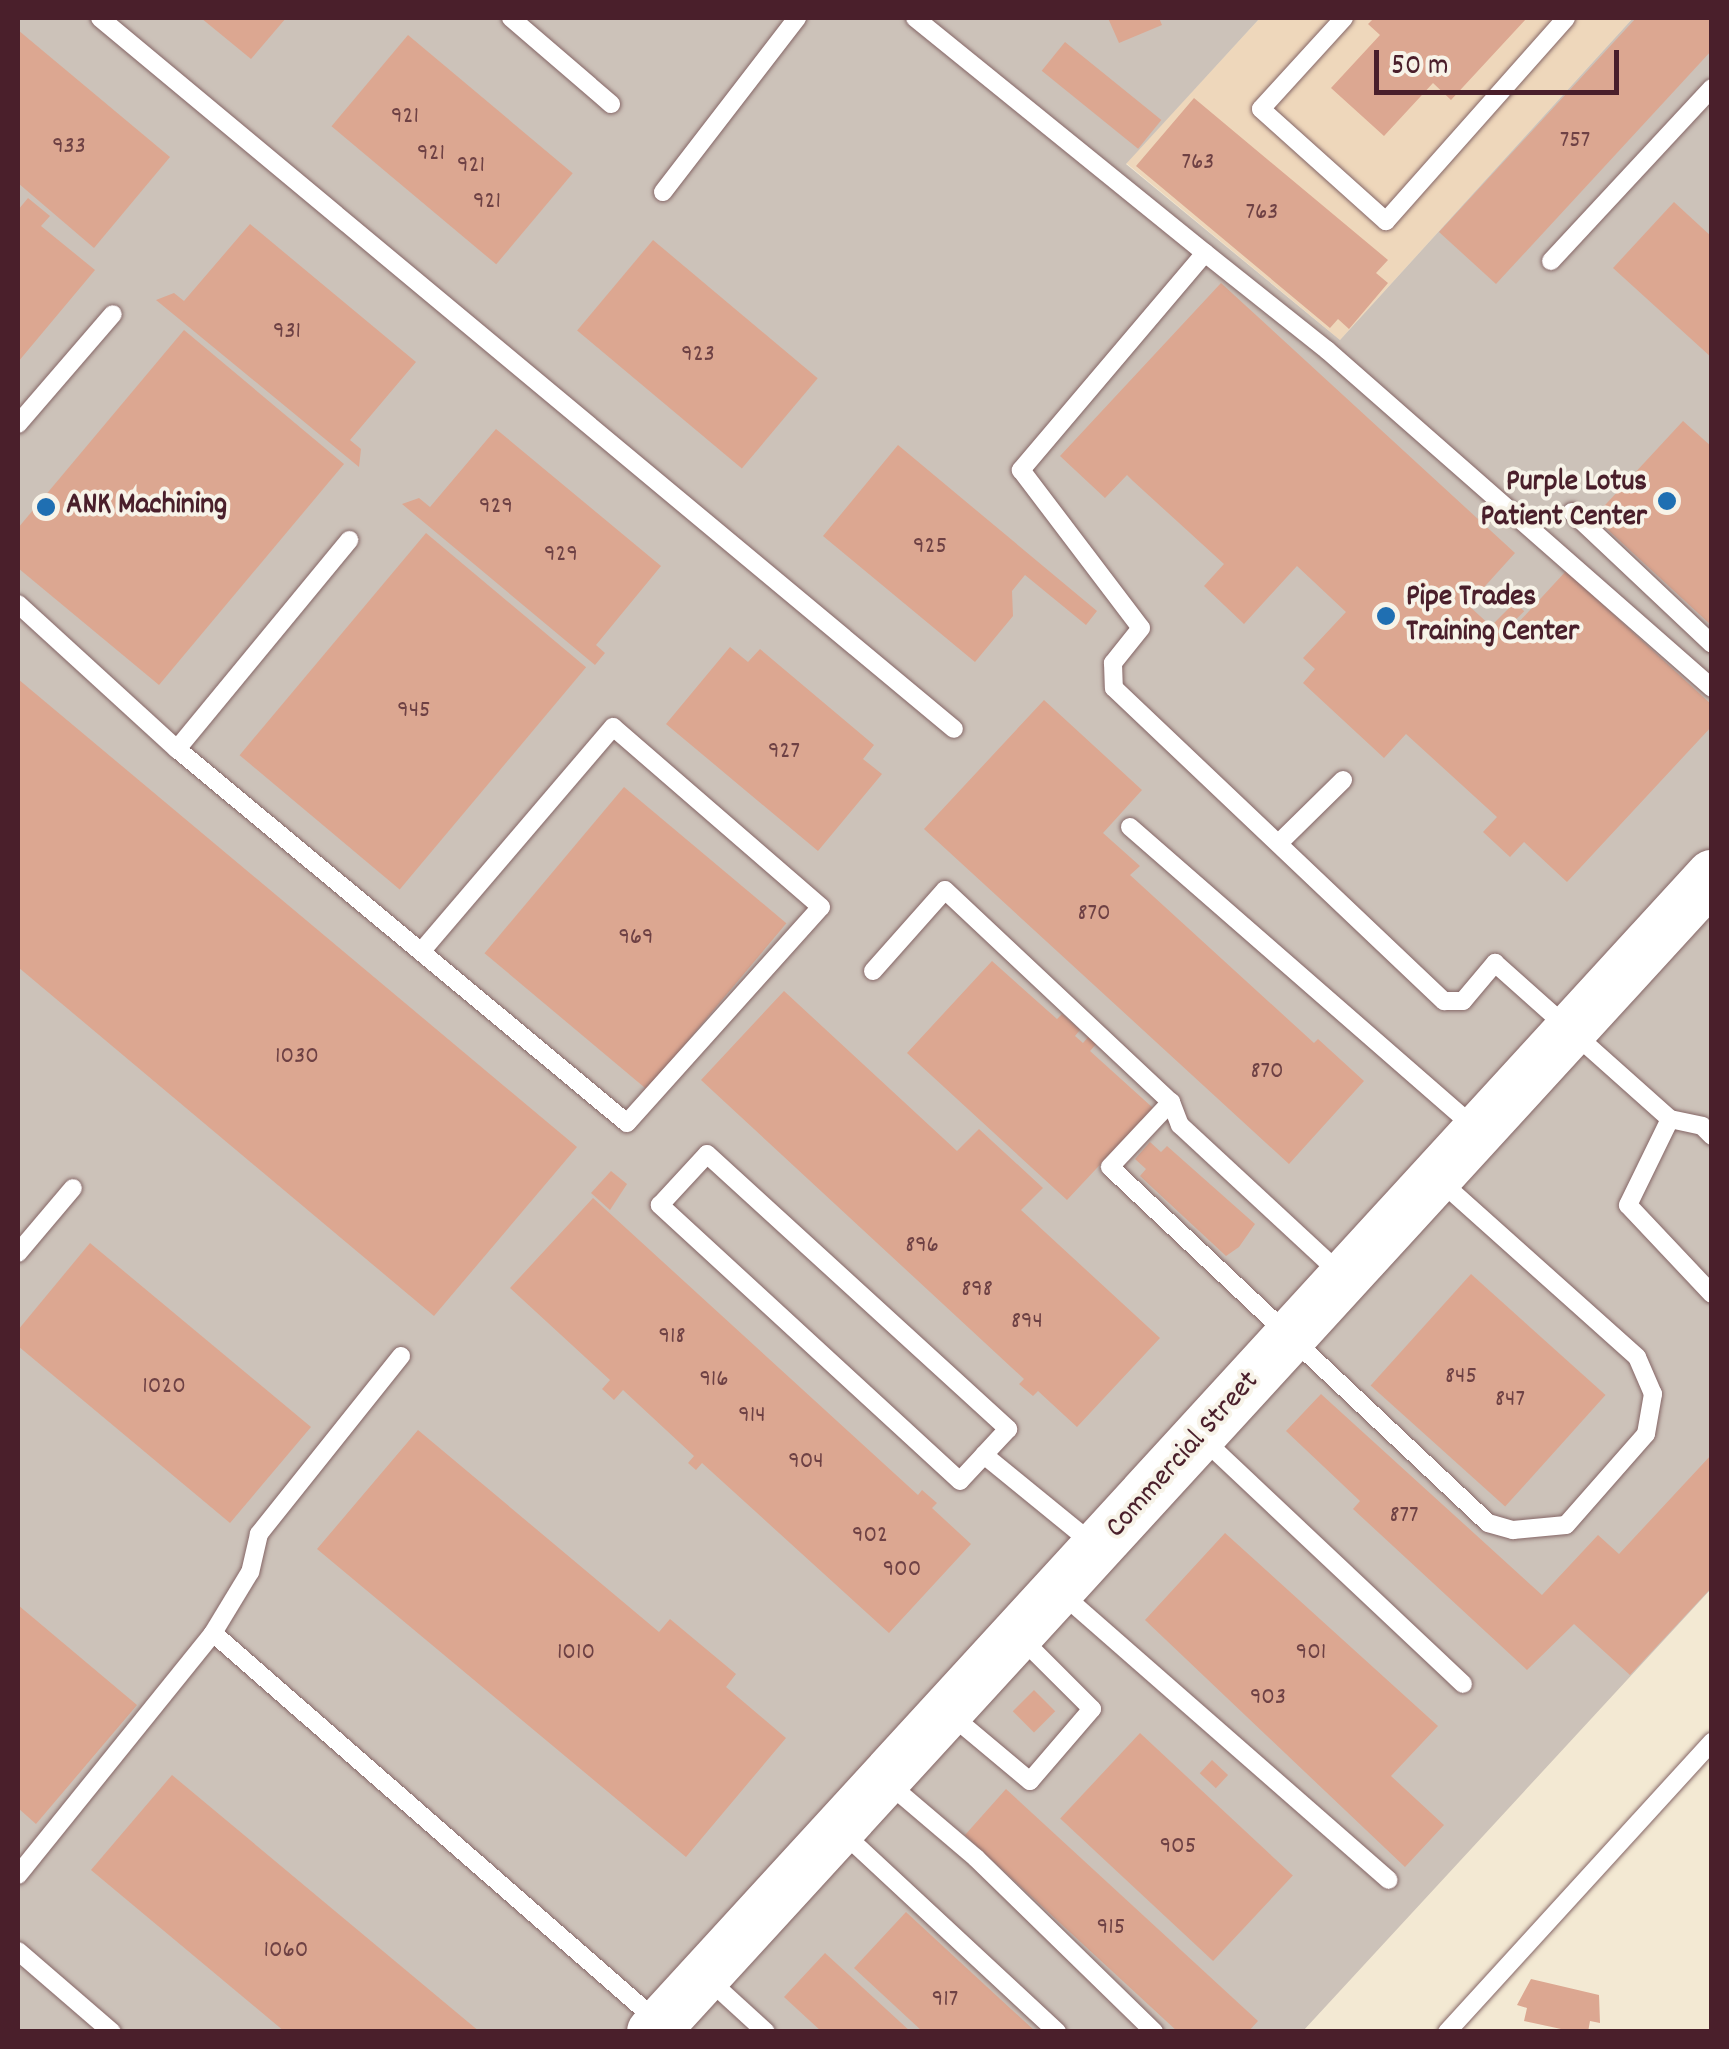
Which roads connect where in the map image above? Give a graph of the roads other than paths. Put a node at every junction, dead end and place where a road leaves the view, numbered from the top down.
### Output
1 (100, 18) edge
2 (511, 18) edge
3 (797, 18) edge
4 (915, 18) edge
5 (1344, 18) edge
6 (1566, 18) edge
7 (1712, 88) edge
8 (611, 104) dead end
9 (663, 192) dead end
10 (1205, 253) junction
11 (1551, 261) dead end
12 (113, 314) dead end
13 (18, 424) edge
14 (1572, 512) dead end
15 (349, 540) dead end
16 (18, 604) edge
17 (1712, 644) edge
18 (1712, 688) edge
19 (954, 729) dead end
20 (176, 749) junction
21 (1343, 780) dead end
22 (1130, 827) dead end
23 (1281, 841) junction
24 (1707, 890) edge
25 (422, 951) junction
26 (873, 971) dead end
27 (1569, 1035) junction
28 (1172, 1102) junction
29 (1670, 1119) junction
30 (1480, 1132) junction
31 (1712, 1136) edge
32 (1437, 1178) junction
33 (73, 1188) dead end
34 (18, 1252) edge
35 (1346, 1278) junction
36 (1712, 1294) edge
37 (1288, 1340) junction
38 (401, 1356) dead end
39 (1201, 1437) junction
40 (984, 1454) junction
41 (1100, 1550) junction
42 (1060, 1592) junction
43 (213, 1633) junction
44 (1018, 1636) junction
45 (1463, 1684) dead end
46 (946, 1712) junction
47 (1712, 1742) edge
48 (885, 1780) junction
49 (840, 1830) junction
50 (18, 1875) edge
51 (1389, 1880) dead end
52 (18, 1951) edge
53 (705, 1976) junction
54 (657, 2028) edge
55 (112, 2032) edge
56 (766, 2032) edge
57 (1056, 2032) edge
58 (1154, 2032) edge
59 (1447, 2032) edge

1 - 19 lane
2 - 8 lane
3 - 9 lane
4 - 10 lane
5 - 6 lane
7 - 11 lane
10 - 18 lane
10 - 23 lane
12 - 13 lane
14 - 17 lane
15 - 20 lane
16 - 20 lane
20 - 25 lane
21 - 23 lane
22 - 30 lane
23 - 27 lane
24 - 27 main road, Commercial Street
25 - 25 lane
26 - 28 lane
27 - 29 lane
27 - 30 main road, Commercial Street
28 - 35 lane
28 - 37 lane
29 - 31 lane
29 - 36 lane
30 - 32 main road, Commercial Street
32 - 35 main road, Commercial Street
32 - 37 lane
33 - 34 lane
35 - 37 main road, Commercial Street
37 - 39 main road, Commercial Street
38 - 43 lane
39 - 41 main road, Commercial Street
39 - 45 lane
40 - 40 lane
40 - 41 lane
41 - 42 main road, Commercial Street
42 - 44 main road, Commercial Street
42 - 51 lane
43 - 50 lane
43 - 54 lane
44 - 46 main road, Commercial Street
44 - 46 lane
46 - 48 main road, Commercial Street
47 - 59 lane
48 - 49 main road, Commercial Street
48 - 58 lane
49 - 53 main road, Commercial Street
49 - 57 lane
52 - 55 lane
53 - 54 main road, Commercial Street
53 - 56 lane

